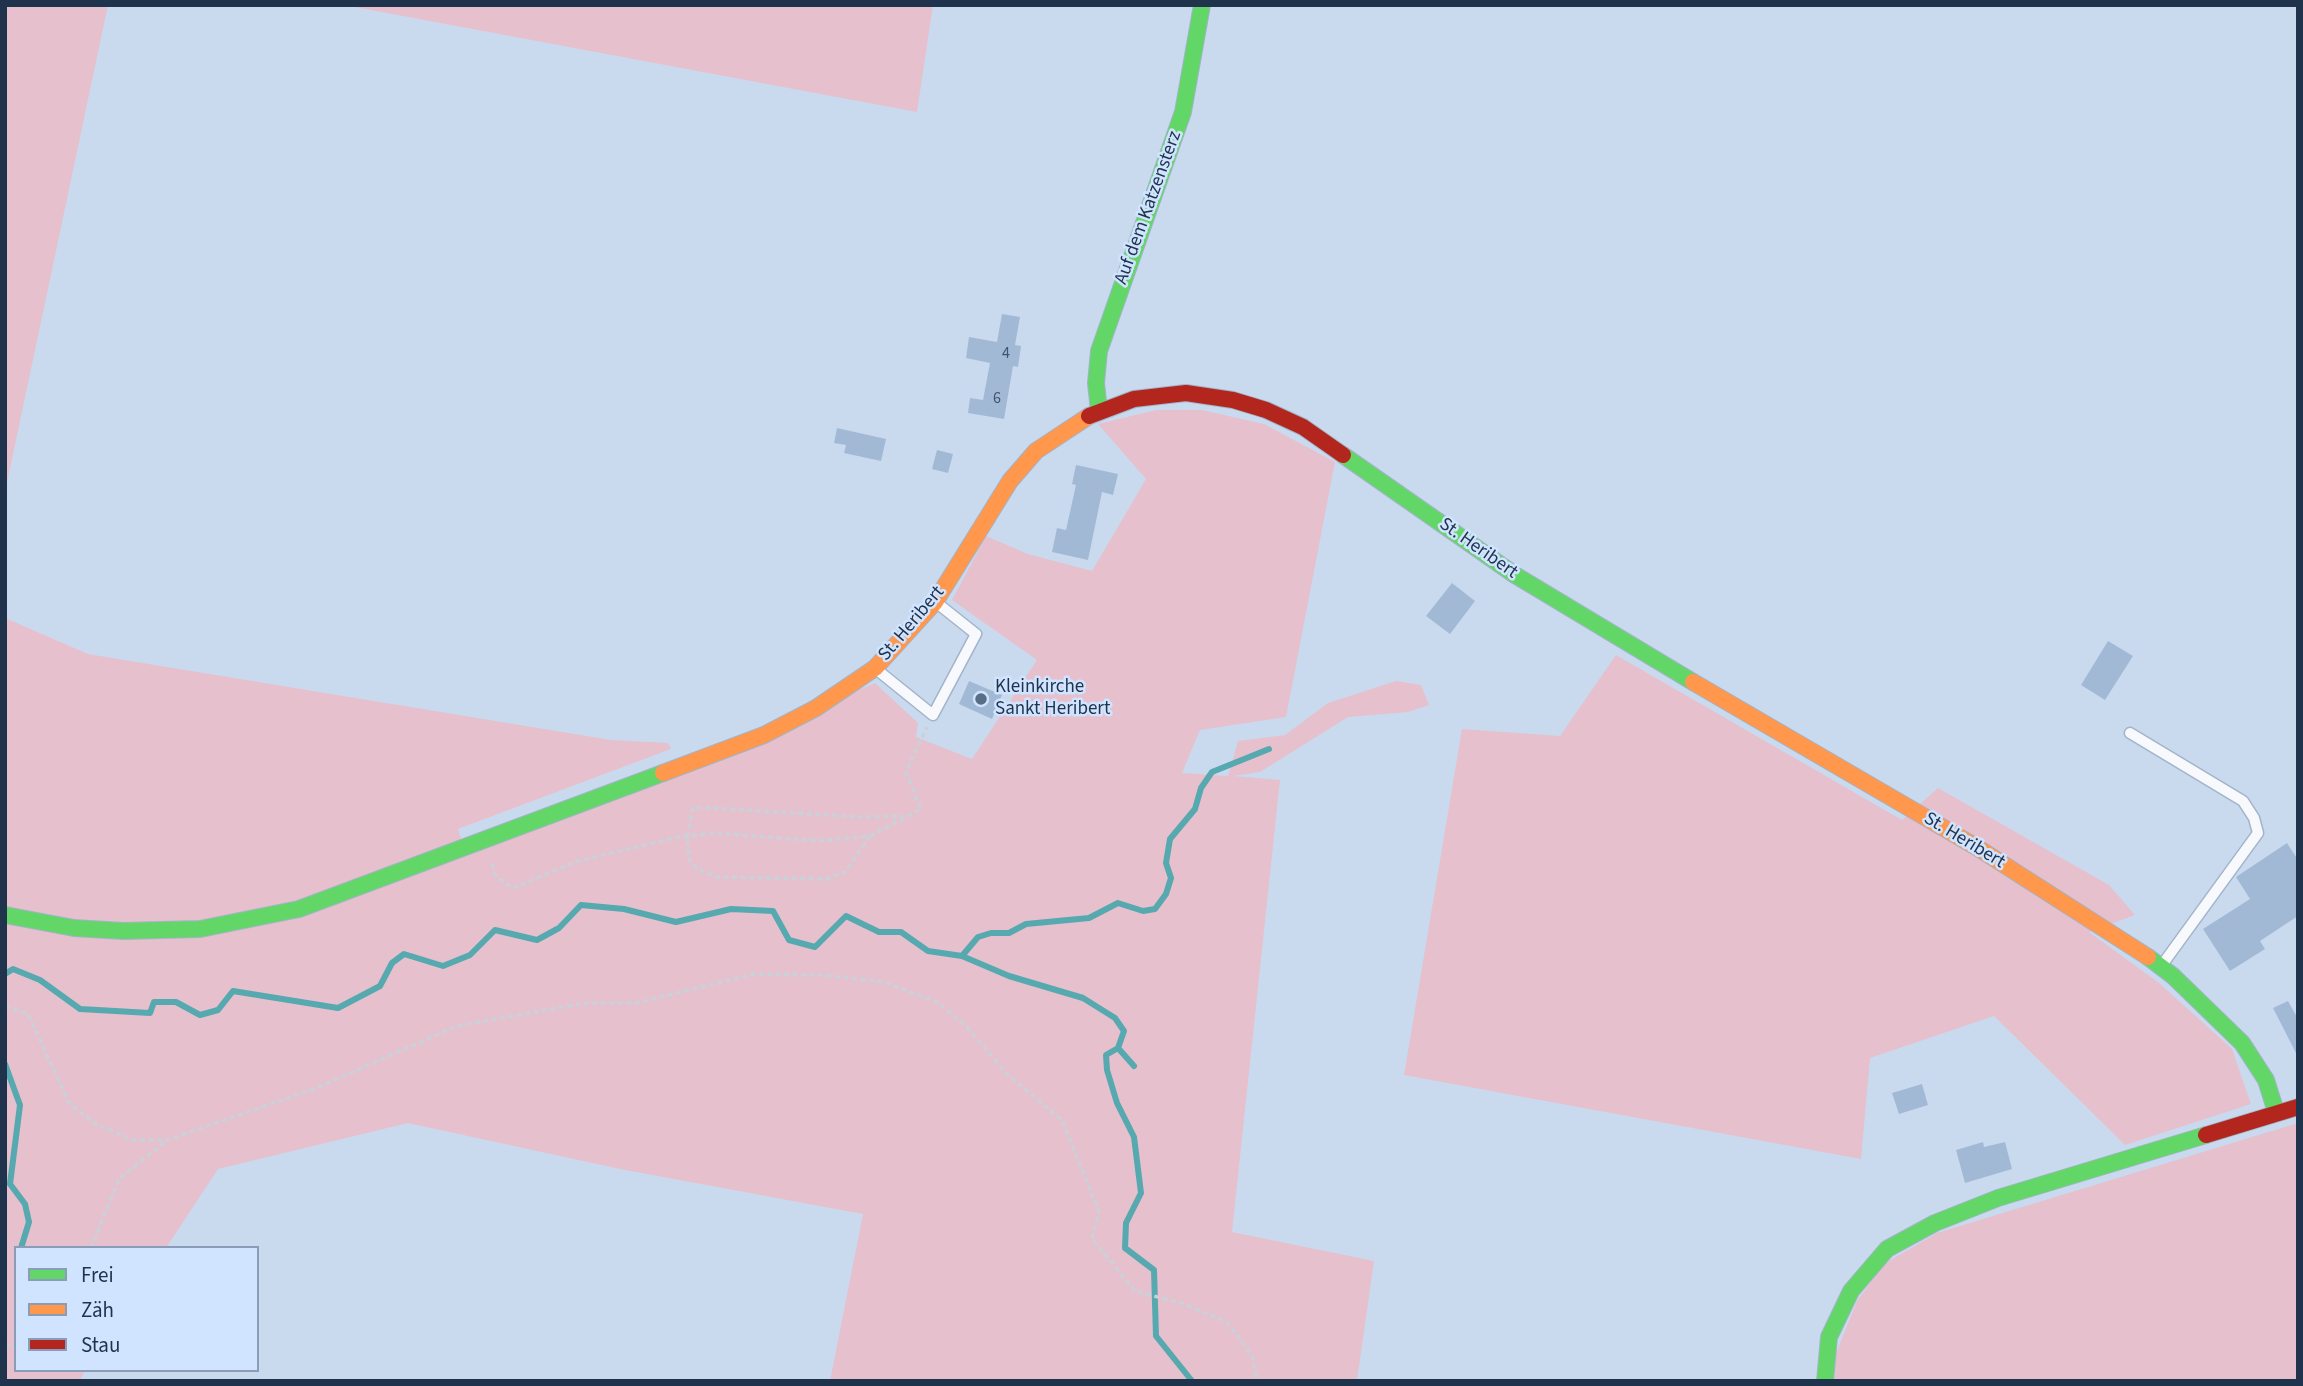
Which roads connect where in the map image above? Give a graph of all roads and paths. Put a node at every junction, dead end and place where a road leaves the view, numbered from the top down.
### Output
1 (1202, 5) edge
2 (1099, 411) junction
3 (935, 602) junction
4 (875, 668) junction
5 (933, 715) junction
6 (2130, 733) dead end
7 (905, 816) junction
8 (870, 836) junction
9 (687, 839) junction
10 (484, 841) junction
11 (5, 915) edge
12 (2160, 967) junction
13 (5, 1006) edge
14 (2298, 1107) edge
15 (2276, 1112) junction
16 (167, 1140) junction
17 (92, 1246) edge
18 (1257, 1381) edge
19 (1825, 1381) edge

1 - 2 street, Auf dem Katzensterz
2 - 3 street, St. Heribert
2 - 12 street, St. Heribert
3 - 4 street, St. Heribert
3 - 5 lane
4 - 5 lane
4 - 10 street, St. Heribert
5 - 7 path
6 - 12 lane
7 - 8 path
7 - 9 path
8 - 9 path
8 - 9 path
9 - 10 path
10 - 11 street, St. Heribert
12 - 15 street, St. Heribert
13 - 16 path
14 - 15 street
15 - 19 street
16 - 17 path
16 - 18 path

